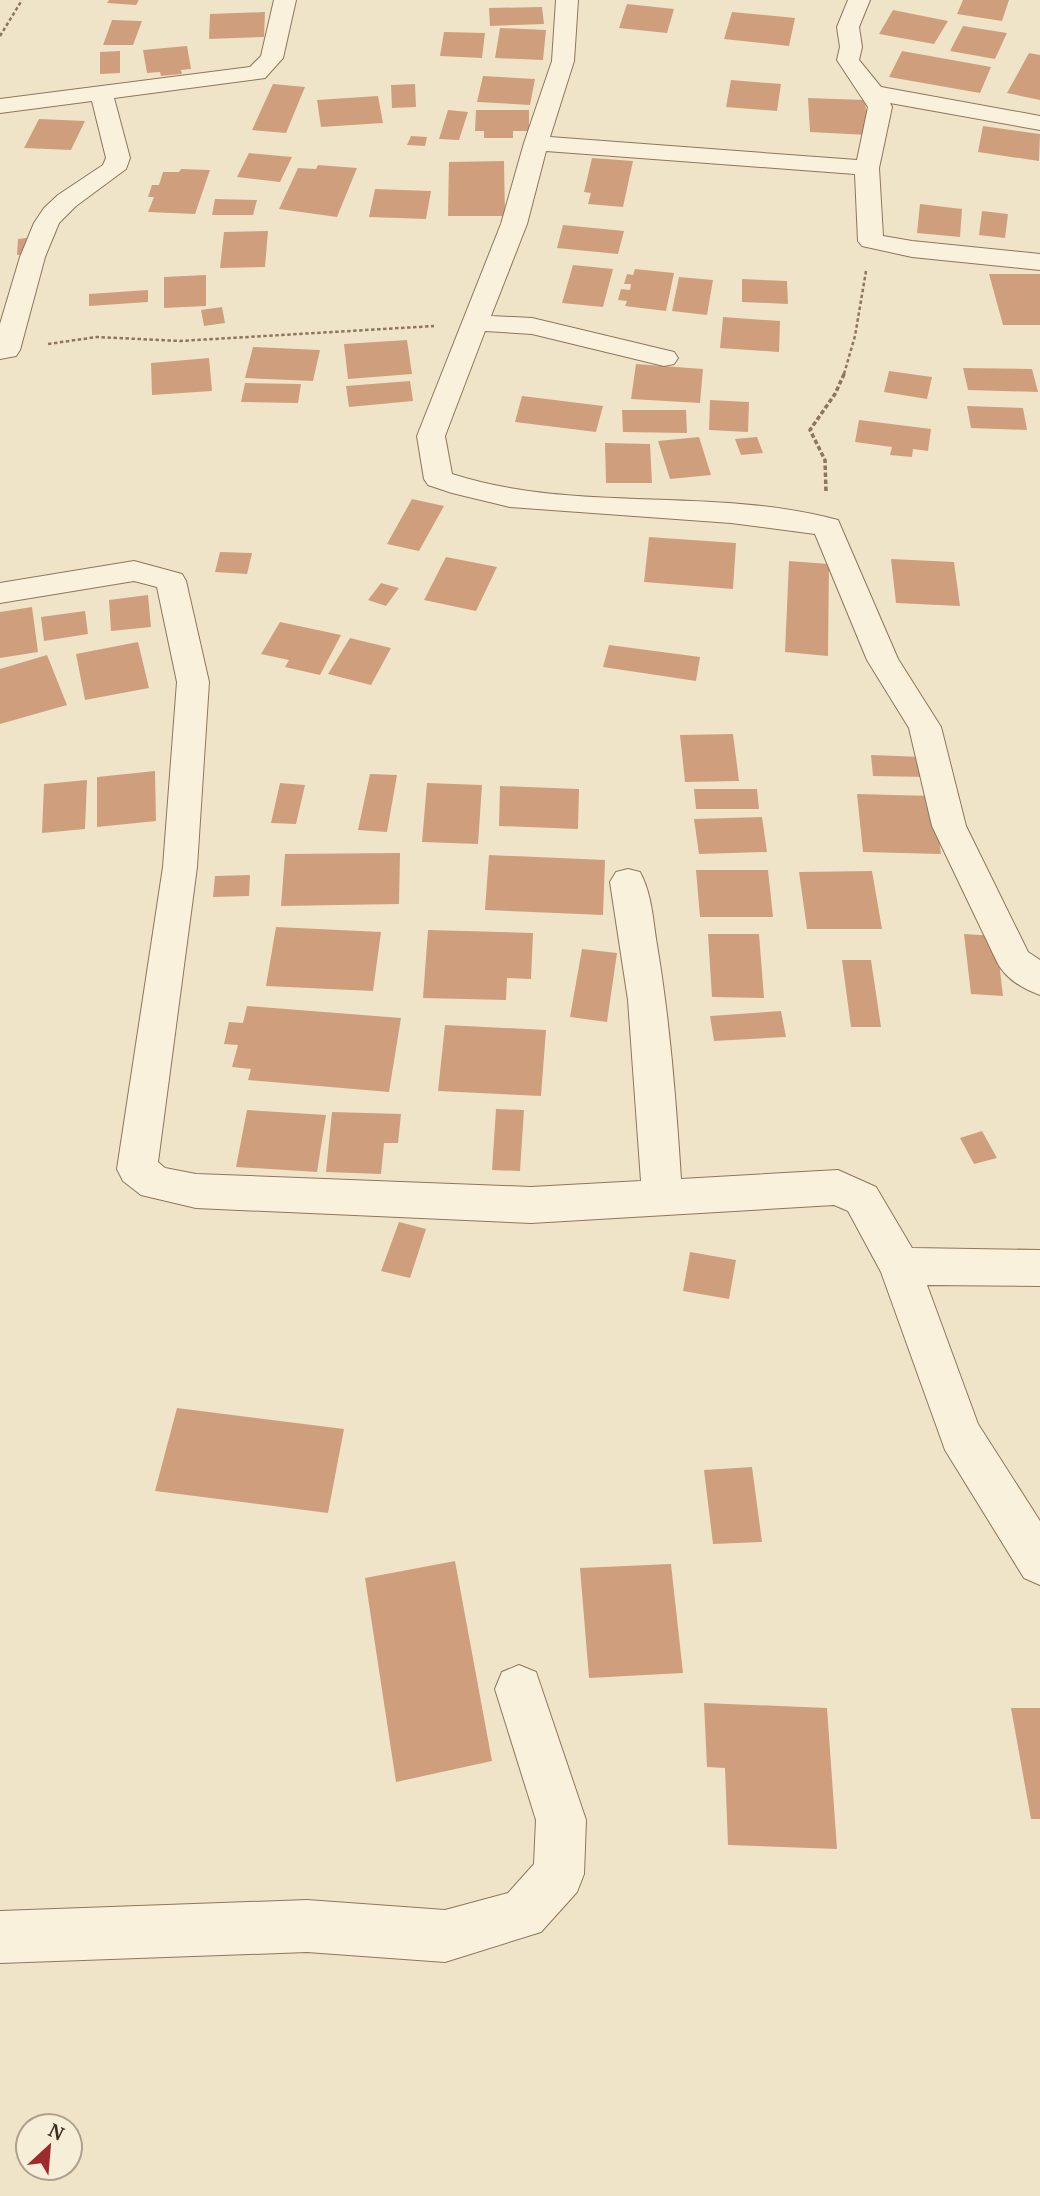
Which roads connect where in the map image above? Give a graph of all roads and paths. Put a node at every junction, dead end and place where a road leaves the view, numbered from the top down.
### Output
1 (22, 0) edge
2 (285, 0) edge
3 (567, 0) edge
4 (859, 0) edge
5 (0, 36) edge
6 (873, 93) junction
7 (102, 95) junction
8 (0, 106) edge
9 (1040, 123) edge
10 (536, 143) junction
11 (867, 169) junction
12 (871, 241) junction
13 (1040, 262) edge
14 (477, 323) junction
15 (3, 350) edge
16 (664, 358) dead end
17 (827, 527) junction
18 (0, 593) edge
19 (628, 882) dead end
20 (1040, 980) edge
21 (662, 1198) junction
22 (900, 1266) junction
23 (1040, 1268) edge
24 (1040, 1562) edge
25 (519, 1689) dead end
26 (0, 1937) edge

1 - 5 path
2 - 7 street
3 - 10 street
4 - 6 street
6 - 9 street
6 - 11 street
7 - 8 street
7 - 15 street
10 - 11 street
10 - 14 street
11 - 12 street
12 - 13 street
12 - 17 path
14 - 15 path
14 - 16 street
14 - 17 street
17 - 20 street
18 - 21 street
19 - 21 street
21 - 22 street
22 - 23 street
22 - 24 street
25 - 26 street

